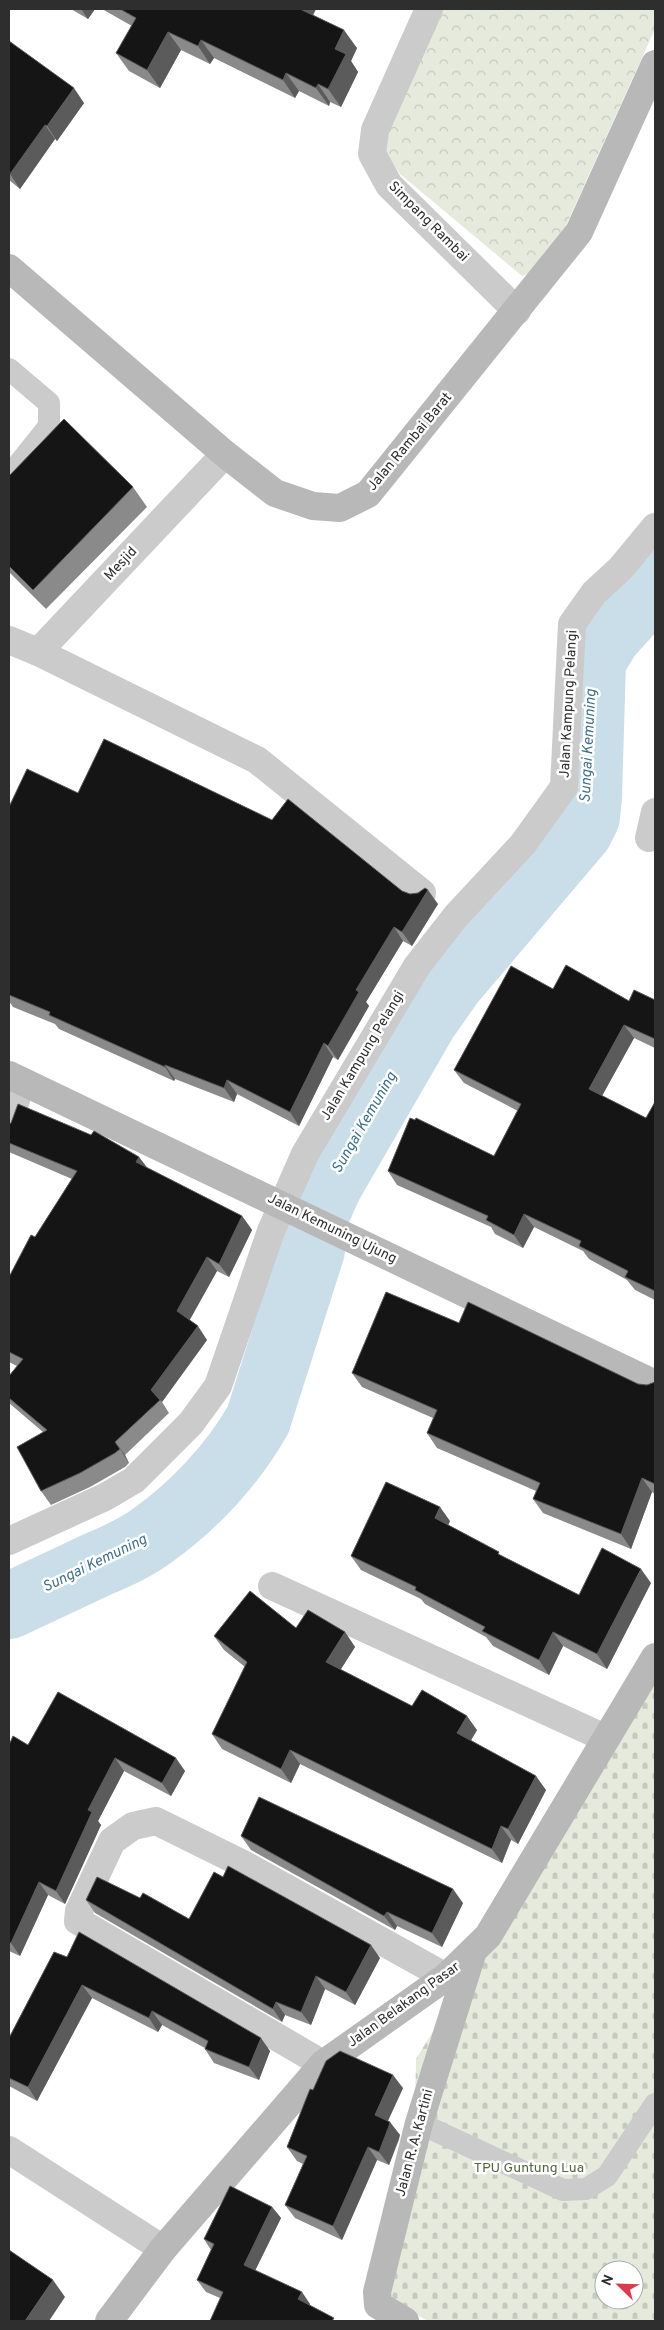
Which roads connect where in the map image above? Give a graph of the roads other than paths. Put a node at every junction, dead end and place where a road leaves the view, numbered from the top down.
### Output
1 (429, 9) edge
2 (655, 64) edge
3 (9, 268) edge
4 (517, 311) junction
5 (9, 369) edge
6 (225, 454) junction
7 (9, 476) edge
8 (655, 527) edge
9 (9, 640) edge
10 (38, 652) junction
11 (655, 812) edge
12 (649, 838) dead end
13 (422, 893) edge
14 (15, 1078) edge
15 (9, 1126) edge
16 (281, 1204) junction
17 (655, 1384) edge
18 (9, 1541) edge
19 (272, 1586) dead end
20 (655, 1657) edge
21 (605, 1738) junction
22 (472, 1953) junction
23 (446, 1977) junction
24 (323, 2064) junction
25 (655, 2104) edge
26 (419, 2122) junction
27 (9, 2150) edge
28 (163, 2249) junction
29 (110, 2321) edge
30 (406, 2321) edge

1 - 4 street, Simpang Rambai
2 - 4 street, Jalan Rambai Barat
3 - 6 street, Jalan Rambai Barat
4 - 6 street, Jalan Rambai Barat
5 - 7 lane
6 - 10 street, Mesjid
8 - 16 street, Jalan Kampung Pelangi
9 - 10 street
10 - 13 street
11 - 12 street
14 - 15 street
14 - 16 street, Jalan Kemuning Ujung
16 - 17 street, Jalan Kemuning Ujung
16 - 18 street, Jalan Kampung Pelangi
19 - 21 street
20 - 21 street, Jalan Belakang Pasar
21 - 22 street, Jalan Belakang Pasar
22 - 23 street, Jalan Belakang Pasar
22 - 26 street, Jalan R. A. Kartini
23 - 24 street, Jalan Belakang Pasar
23 - 24 street
24 - 28 street, Jalan Belakang Pasar
25 - 26 lane
26 - 30 street, Jalan R. A. Kartini
27 - 28 street
28 - 29 street, Jalan Belakang Pasar

